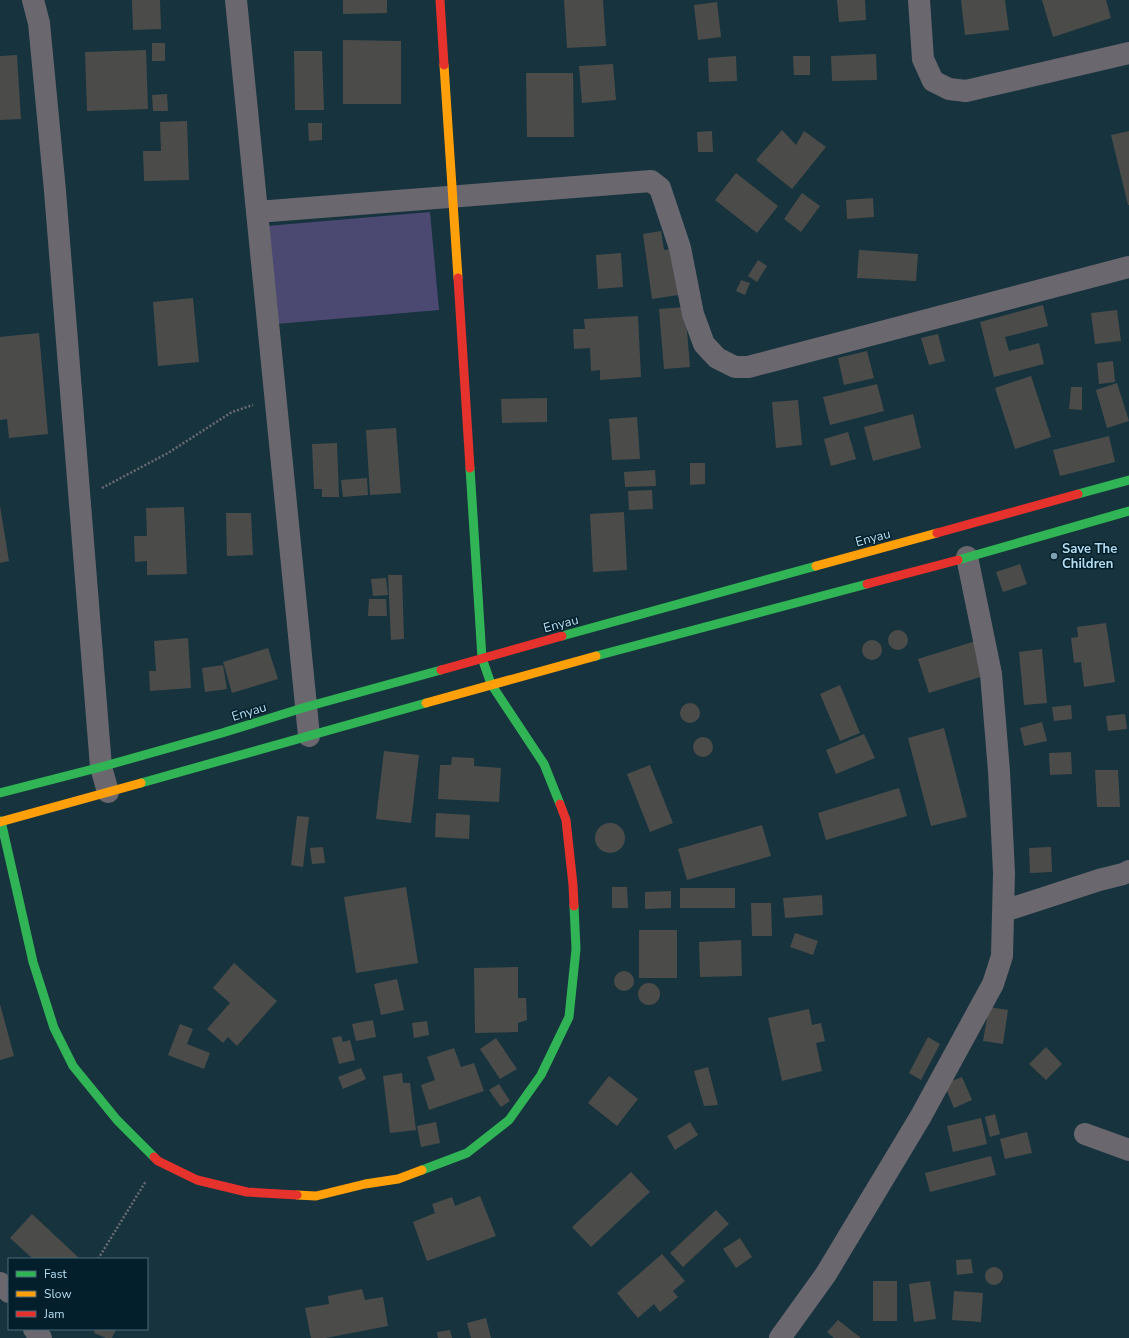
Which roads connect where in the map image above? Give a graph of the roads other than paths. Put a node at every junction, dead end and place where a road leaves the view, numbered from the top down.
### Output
1 (33, 0) edge
2 (236, 0) edge
3 (440, 0) edge
4 (919, 0) edge
5 (1129, 53) edge
6 (453, 197) junction
7 (257, 212) junction
8 (1129, 267) edge
9 (1129, 480) edge
10 (1129, 511) edge
11 (967, 557) junction
12 (482, 658) junction
13 (491, 684) junction
14 (306, 707) junction
15 (309, 736) junction
16 (101, 767) junction
17 (108, 792) junction
18 (0, 793) edge
19 (1, 821) edge
20 (1129, 871) edge
21 (1004, 911) junction
22 (1085, 1134) dead end
23 (1129, 1150) edge
24 (0, 1283) edge
25 (8, 1291) edge
26 (780, 1338) edge

1 - 16 street
2 - 7 street
3 - 6 street
4 - 5 street
6 - 7 street
6 - 8 street
6 - 12 street
7 - 14 street
9 - 12 street, Enyau
10 - 11 street
11 - 13 street
11 - 21 street
12 - 13 street
12 - 14 street, Enyau
13 - 15 street
13 - 19 street
14 - 15 street
14 - 16 street, Enyau
15 - 17 street
16 - 17 street
16 - 18 street, Enyau
17 - 19 street
20 - 21 street
21 - 26 street
22 - 23 street
24 - 25 street

